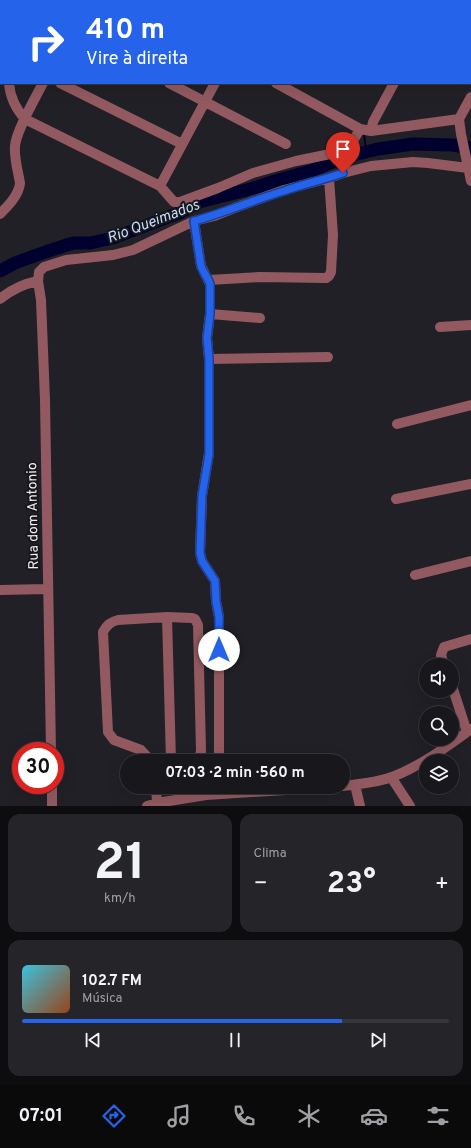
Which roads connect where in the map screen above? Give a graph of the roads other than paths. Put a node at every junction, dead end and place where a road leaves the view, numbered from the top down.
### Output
1 (9, 84) edge
2 (42, 84) edge
3 (62, 84) edge
4 (171, 84) edge
5 (214, 84) edge
6 (278, 84) edge
7 (389, 85) edge
8 (471, 97) edge
9 (204, 102) junction
10 (468, 110) edge
11 (25, 119) junction
12 (459, 119) junction
13 (364, 130) junction
14 (182, 144) junction
15 (286, 144) dead end
16 (467, 164) junction
17 (329, 178) junction
18 (471, 181) edge
19 (160, 186) junction
20 (0, 214) edge
21 (194, 221) junction
22 (209, 280) junction
23 (38, 281) junction
24 (0, 298) edge
25 (210, 314) junction
26 (260, 318) dead end
27 (471, 325) edge
28 (440, 326) dead end
29 (328, 357) dead end
30 (209, 359) junction
31 (471, 405) edge
32 (397, 424) dead end
33 (471, 484) edge
34 (396, 499) dead end
35 (471, 561) edge
36 (415, 575) dead end
37 (47, 589) junction
38 (0, 590) edge
39 (166, 617) junction
40 (471, 639) edge
41 (442, 658) edge
42 (457, 698) edge
43 (469, 730) edge
44 (51, 742) edge
45 (145, 754) edge
46 (172, 754) edge
47 (200, 754) edge
48 (219, 754) edge
49 (391, 777) junction
50 (350, 785) edge
51 (355, 785) junction
52 (52, 794) edge
53 (156, 794) edge
54 (217, 794) edge
55 (157, 803) junction
56 (52, 806) edge
57 (147, 806) edge
58 (360, 806) edge
59 (410, 806) edge

1 - 11 street
2 - 11 street
3 - 14 street
4 - 9 street
5 - 9 street
6 - 13 street
7 - 13 street
8 - 10 street
9 - 14 street
9 - 15 street
10 - 12 street
11 - 19 street
11 - 20 street
12 - 13 street
12 - 16 street
13 - 19 street
14 - 19 street
16 - 17 street
16 - 18 street
17 - 21 street
17 - 22 street
21 - 22 street
21 - 23 street
22 - 25 street
23 - 24 street
23 - 37 street, Rua dom Antonio
25 - 26 street
25 - 30 street
27 - 28 street
29 - 30 street
30 - 48 street
31 - 32 street
33 - 34 street
35 - 36 street
37 - 38 street
37 - 44 street, Rua dom Antonio
39 - 45 street
39 - 46 street
39 - 47 street
40 - 41 street
42 - 43 street
43 - 49 street
49 - 51 street
49 - 59 street
50 - 51 street
51 - 58 street
52 - 56 street
53 - 55 street
54 - 55 street
55 - 57 street

